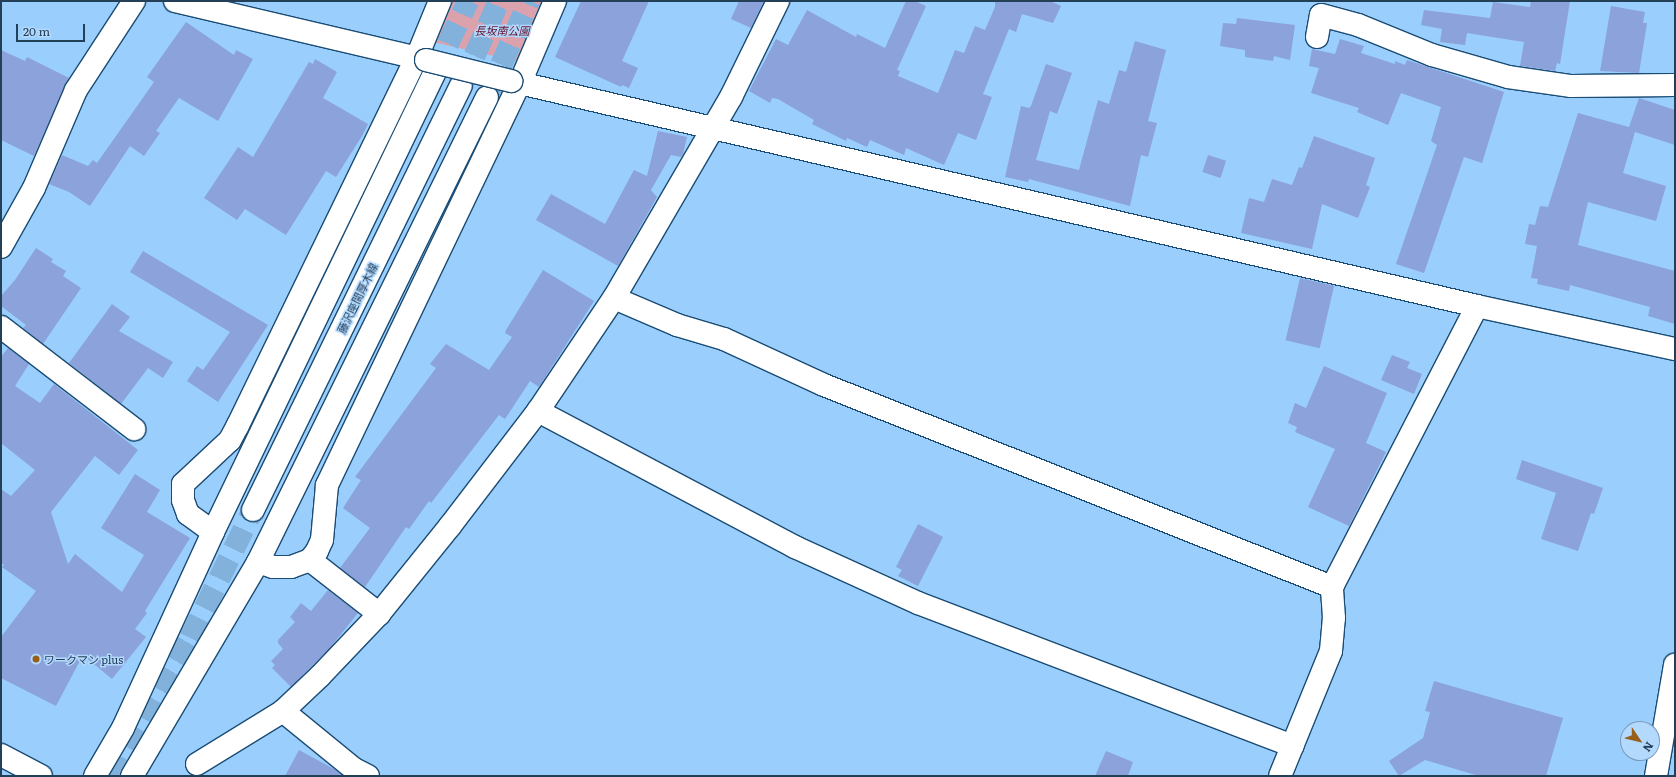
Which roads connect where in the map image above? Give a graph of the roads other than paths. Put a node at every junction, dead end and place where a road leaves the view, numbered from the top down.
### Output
1 (134, 1) edge
2 (175, 1) edge
3 (440, 1) edge
4 (556, 1) edge
5 (778, 1) edge
6 (1317, 37) dead end
7 (426, 64) junction
8 (516, 82) junction
9 (1675, 85) edge
10 (461, 86) tunnel mouth
11 (487, 97) tunnel mouth
12 (712, 128) junction
13 (1, 247) edge
14 (614, 298) junction
15 (1477, 306) junction
16 (1, 327) edge
17 (1675, 348) edge
18 (538, 411) junction
19 (134, 429) dead end
20 (253, 510) tunnel mouth
21 (213, 532) junction
22 (310, 560) junction
23 (258, 562) junction
24 (1332, 587) junction
25 (379, 614) junction
26 (1675, 665) edge
27 (283, 711) junction
28 (1293, 746) junction
29 (1, 755) edge
30 (196, 764) dead end
31 (41, 776) edge
32 (95, 776) edge
33 (132, 776) edge
34 (368, 776) edge
35 (1280, 776) edge
36 (1656, 776) edge

1 - 13 main road
2 - 7 main road
3 - 7 main road
4 - 8 main road
5 - 12 main road
6 - 9 main road
7 - 8 main road, bridge
7 - 21 main road
7 - 21 main road
8 - 12 main road
8 - 22 main road
10 - 20 main road, 藤沢座間厚木線
11 - 23 main road
12 - 14 main road
12 - 15 main road
14 - 18 main road
14 - 24 main road
15 - 17 main road
15 - 24 main road
16 - 19 main road
18 - 25 main road
18 - 28 main road
21 - 32 main road
22 - 23 main road
22 - 25 main road
23 - 33 main road
24 - 28 main road
25 - 27 main road
26 - 36 main road
27 - 30 main road
27 - 34 main road
28 - 35 main road
29 - 31 main road

